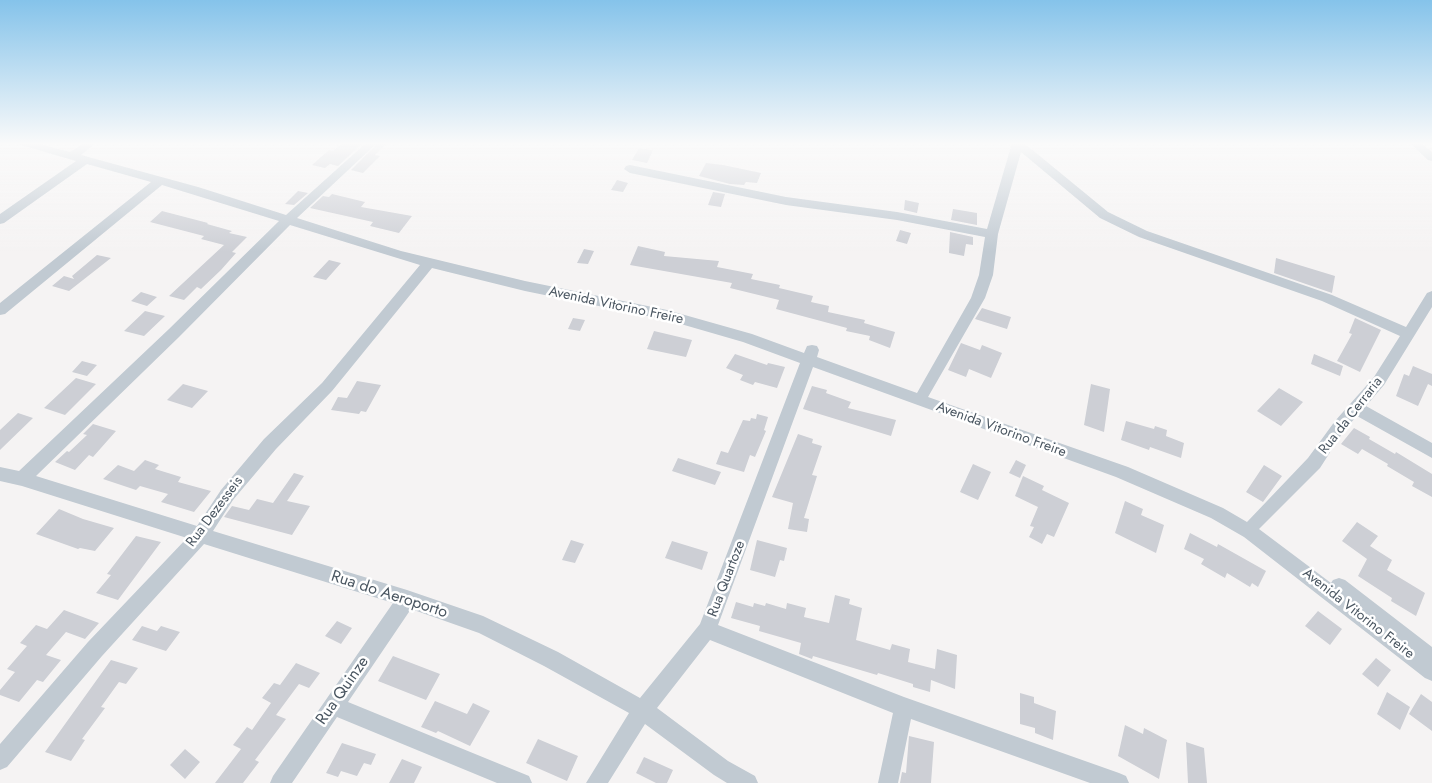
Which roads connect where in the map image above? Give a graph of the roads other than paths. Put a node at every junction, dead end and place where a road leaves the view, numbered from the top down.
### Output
1 (57, 180) edge
2 (152, 180) edge
3 (329, 180) edge
4 (681, 180) edge
5 (1008, 180) edge
6 (1062, 180) edge
7 (160, 182) junction
8 (0, 220) edge
9 (289, 220) junction
10 (992, 234) junction
11 (429, 263) junction
12 (1432, 296) edge
13 (0, 310) edge
14 (1409, 334) junction
15 (810, 355) junction
16 (924, 392) junction
17 (1356, 408) junction
18 (1432, 451) edge
19 (8, 479) edge
20 (1255, 523) junction
21 (200, 536) junction
22 (407, 599) junction
23 (707, 630) junction
24 (1432, 659) edge
25 (1432, 671) edge
26 (332, 706) junction
27 (904, 707) junction
28 (643, 710) junction
29 (0, 760) edge
30 (280, 783) edge
31 (522, 783) edge
32 (596, 783) edge
33 (748, 783) edge
34 (888, 783) edge
35 (1119, 783) edge

1 - 8 street
2 - 7 street, Avenida Vitorino Freire
3 - 9 street
4 - 10 street
5 - 10 street
6 - 14 street
7 - 9 street, Avenida Vitorino Freire
7 - 13 street
9 - 11 street, Avenida Vitorino Freire
9 - 19 street
10 - 16 street
11 - 15 street, Avenida Vitorino Freire
11 - 21 street, Rua Dezesseis
12 - 14 street, Rua da Cerraria
14 - 17 street, Rua da Cerraria
15 - 16 street, Avenida Vitorino Freire
15 - 23 street, Rua Quartoze
15 - 25 street, Avenida Vitorino Freire
16 - 20 street, Avenida Vitorino Freire
17 - 18 street
17 - 20 street, Rua da Cerraria
19 - 21 street, Rua do Aeroporto
20 - 24 street, Avenida Vitorino Freire
21 - 22 street, Rua do Aeroporto
21 - 29 street, Rua Dezesseis
22 - 26 street, Rua Quinze
22 - 28 street, Rua do Aeroporto
23 - 27 street
23 - 28 street, Rua Quartoze
26 - 30 street, Rua Quinze
26 - 31 street
27 - 34 street
27 - 35 street
28 - 32 street, Rua Quartoze
28 - 33 street, Rua do Aeroporto

